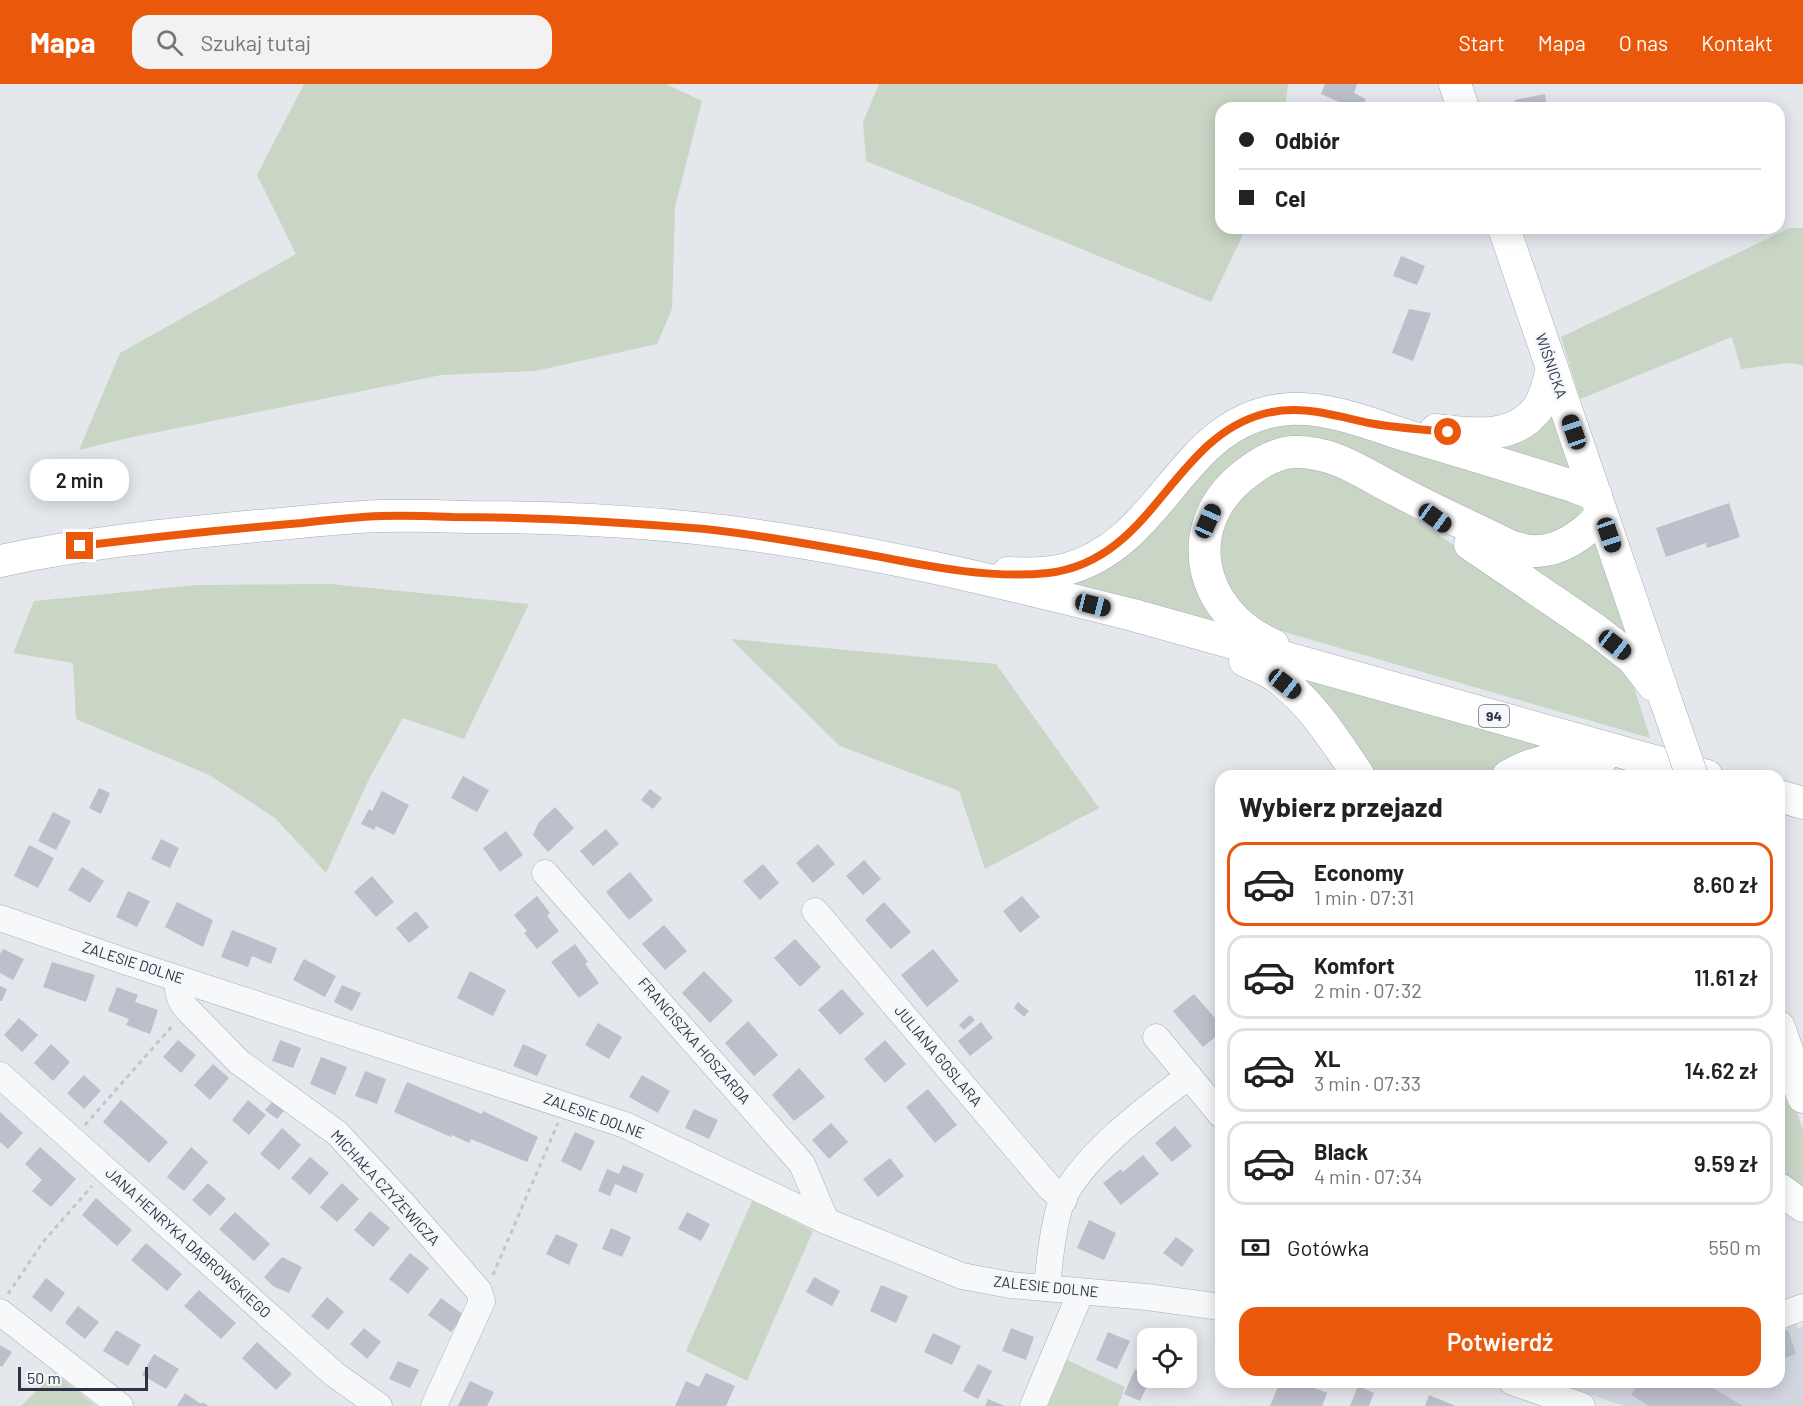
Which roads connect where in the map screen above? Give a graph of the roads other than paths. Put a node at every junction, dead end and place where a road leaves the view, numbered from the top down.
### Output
1 (1455, 84) edge
2 (1461, 102) edge
3 (1506, 234) edge
4 (1552, 368) junction
5 (1371, 423) junction
6 (1396, 491) junction
7 (1599, 505) junction
8 (0, 561) edge
9 (948, 570) junction
10 (1185, 631) junction
11 (1340, 674) junction
12 (1667, 704) junction
13 (1648, 759) junction
14 (1355, 770) edge
15 (1517, 770) edge
16 (1686, 770) edge
17 (1690, 770) edge
18 (1785, 798) edge
19 (1803, 804) edge
20 (545, 873) dead end
21 (814, 911) dead end
22 (0, 918) edge
23 (179, 979) junction
24 (1156, 1037) dead end
25 (1785, 1064) edge
26 (0, 1075) edge
27 (1189, 1076) junction
28 (1803, 1097) edge
29 (1215, 1108) edge
30 (1785, 1193) edge
31 (1064, 1200) junction
32 (1803, 1206) edge
33 (826, 1221) junction
34 (1047, 1288) junction
35 (1082, 1292) junction
36 (1215, 1306) edge
37 (1, 1307) edge
38 (1803, 1307) edge
39 (1785, 1314) edge
40 (1530, 1388) edge
41 (120, 1406) edge
42 (379, 1406) edge
43 (434, 1406) edge
44 (1033, 1406) edge
45 (1582, 1406) edge

1 - 2 main road
3 - 4 main road, WIŚNICKA
4 - 5 main road
4 - 7 main road, WIŚNICKA
5 - 7 main road
5 - 9 main road
6 - 7 main road
6 - 11 main road
6 - 12 main road
7 - 12 main road, WIŚNICKA
8 - 9 main road, 94
9 - 10 main road, 94
10 - 11 main road, 94
10 - 14 main road
11 - 13 main road, 94
12 - 17 main road, WIŚNICKA, bridge
13 - 15 main road
13 - 16 main road, 94
18 - 19 main road
20 - 33 street, FRANCISZKA HOSZARDA
21 - 31 street, JULIANA GOSLARA
22 - 23 street, ZALESIE DOLNE
23 - 33 street, ZALESIE DOLNE
23 - 43 street, MICHAŁA CZYŻEWICZA
24 - 27 street
25 - 28 main road
26 - 42 street, JANA HENRYKA DĄBROWSKIEGO
27 - 29 street
27 - 31 street
30 - 32 main road
31 - 34 street
33 - 34 street, ZALESIE DOLNE
34 - 35 street, ZALESIE DOLNE
35 - 36 street, ZALESIE DOLNE
35 - 44 street
37 - 41 street
38 - 39 street
40 - 45 street

